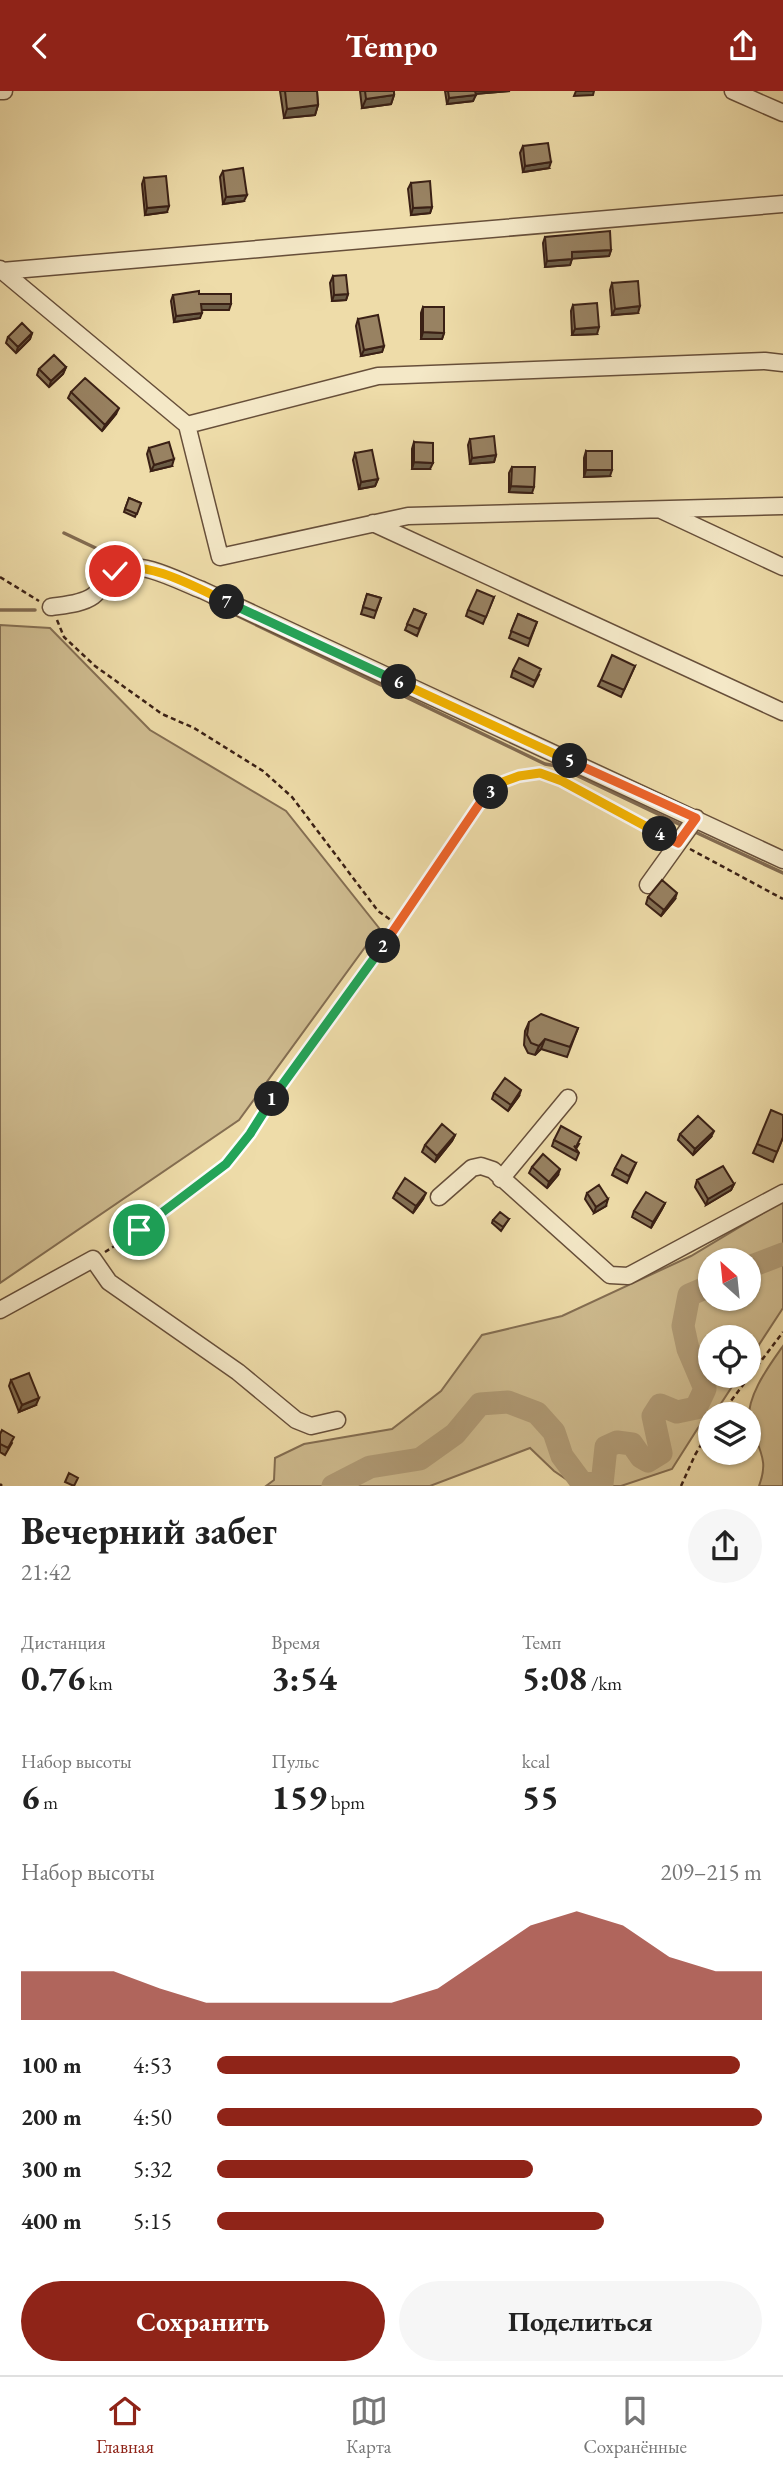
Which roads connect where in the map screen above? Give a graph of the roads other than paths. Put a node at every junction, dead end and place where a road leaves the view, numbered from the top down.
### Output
1 (733, 91) edge
2 (783, 113) edge
3 (783, 204) edge
4 (1, 270) edge
5 (783, 363) edge
6 (187, 425) junction
7 (783, 506) edge
8 (656, 508) junction
9 (373, 523) junction
10 (783, 567) edge
11 (51, 607) road end
12 (783, 712) edge
13 (696, 818) junction
14 (783, 860) edge
15 (648, 885) dead end
16 (568, 1098) dead end
17 (501, 1179) junction
18 (783, 1193) edge
19 (439, 1197) dead end
20 (0, 1310) edge
21 (337, 1420) dead end

1 - 2 street
3 - 4 street
4 - 6 street
5 - 6 street
6 - 9 street
7 - 8 street
8 - 9 street
8 - 10 street
9 - 12 street
11 - 13 street
13 - 14 street
13 - 15 street
16 - 17 street
17 - 18 street
17 - 19 street
20 - 21 street

